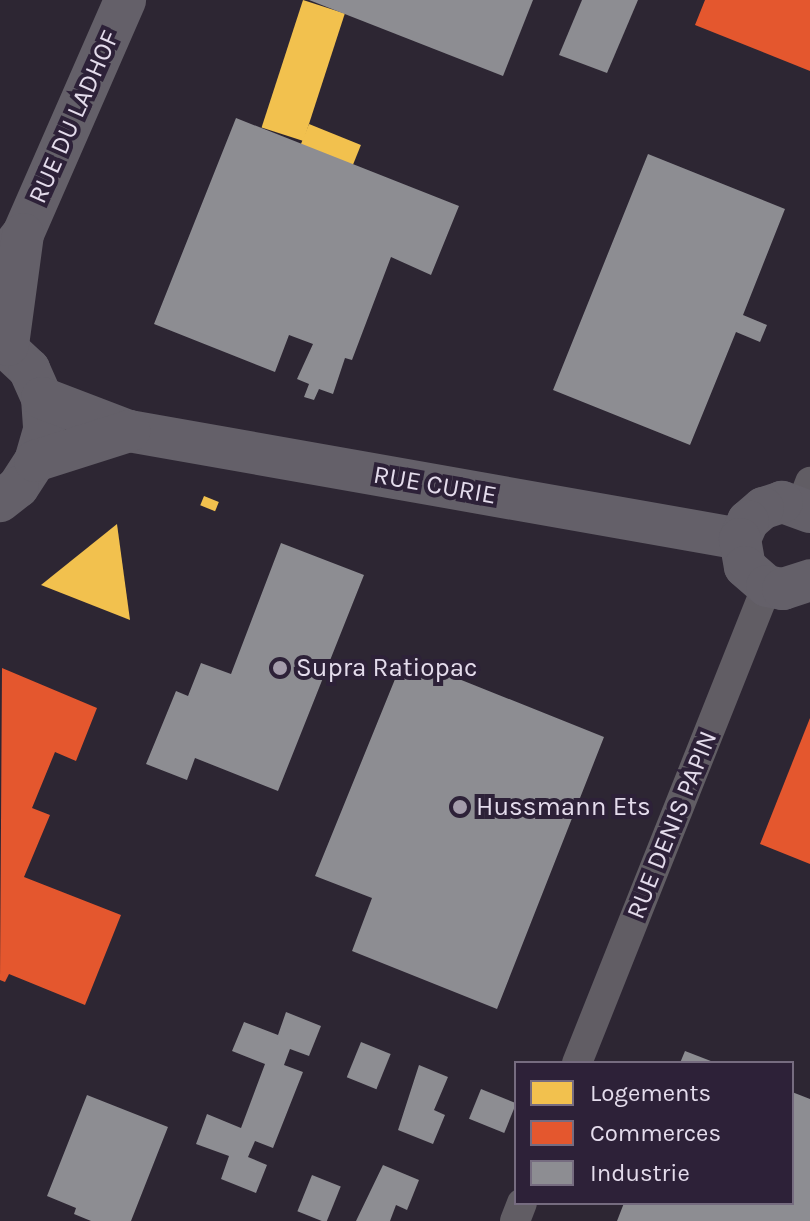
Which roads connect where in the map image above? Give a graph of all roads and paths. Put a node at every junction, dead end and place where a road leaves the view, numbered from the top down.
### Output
1 (125, 0) edge
2 (11, 248) edge
3 (4, 344) edge
4 (42, 398) junction
5 (129, 431) junction
6 (35, 461) junction
7 (807, 500) edge
8 (0, 501) edge
9 (740, 539) junction
10 (810, 580) edge
11 (767, 586) junction
12 (578, 1061) edge

1 - 2 main road, RUE DU LADHOF
2 - 3 main road, RUE DU LADHOF
3 - 4 main road
4 - 5 main road, RUE CURIE
4 - 6 main road
5 - 6 main road, RUE CURIE
5 - 9 main road, RUE CURIE
6 - 8 main road
7 - 9 main road
9 - 11 main road
10 - 11 main road
11 - 12 street, RUE DENIS PAPIN

